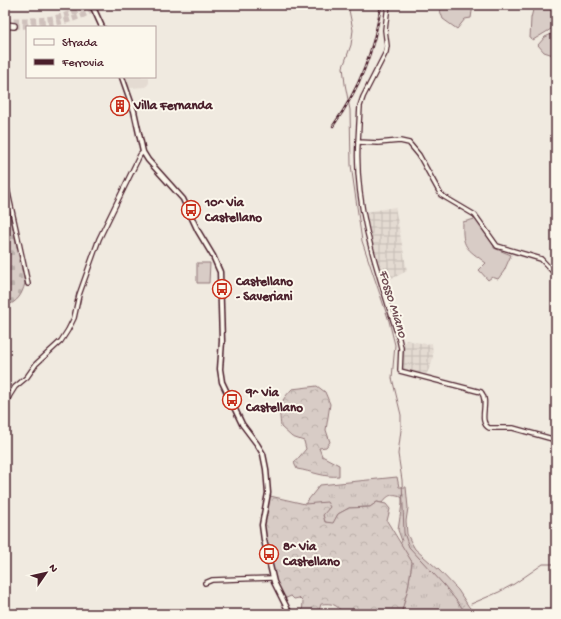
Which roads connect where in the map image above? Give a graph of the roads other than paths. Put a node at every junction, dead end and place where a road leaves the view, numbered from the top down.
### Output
1 (92, 5) edge
2 (388, 5) edge
3 (5, 25) edge
4 (14, 26) tunnel mouth
5 (102, 26) edge
6 (122, 78) edge
7 (358, 142) junction
8 (143, 152) junction
9 (5, 179) edge
10 (556, 275) edge
11 (28, 284) dead end
12 (5, 405) edge
13 (556, 440) edge
14 (272, 578) junction
15 (205, 583) dead end
16 (290, 614) edge

1 - 5 street
2 - 7 street
3 - 4 highway
6 - 8 street
7 - 10 street
7 - 13 street
8 - 12 street
8 - 14 street
9 - 11 street
14 - 15 street
14 - 16 street

